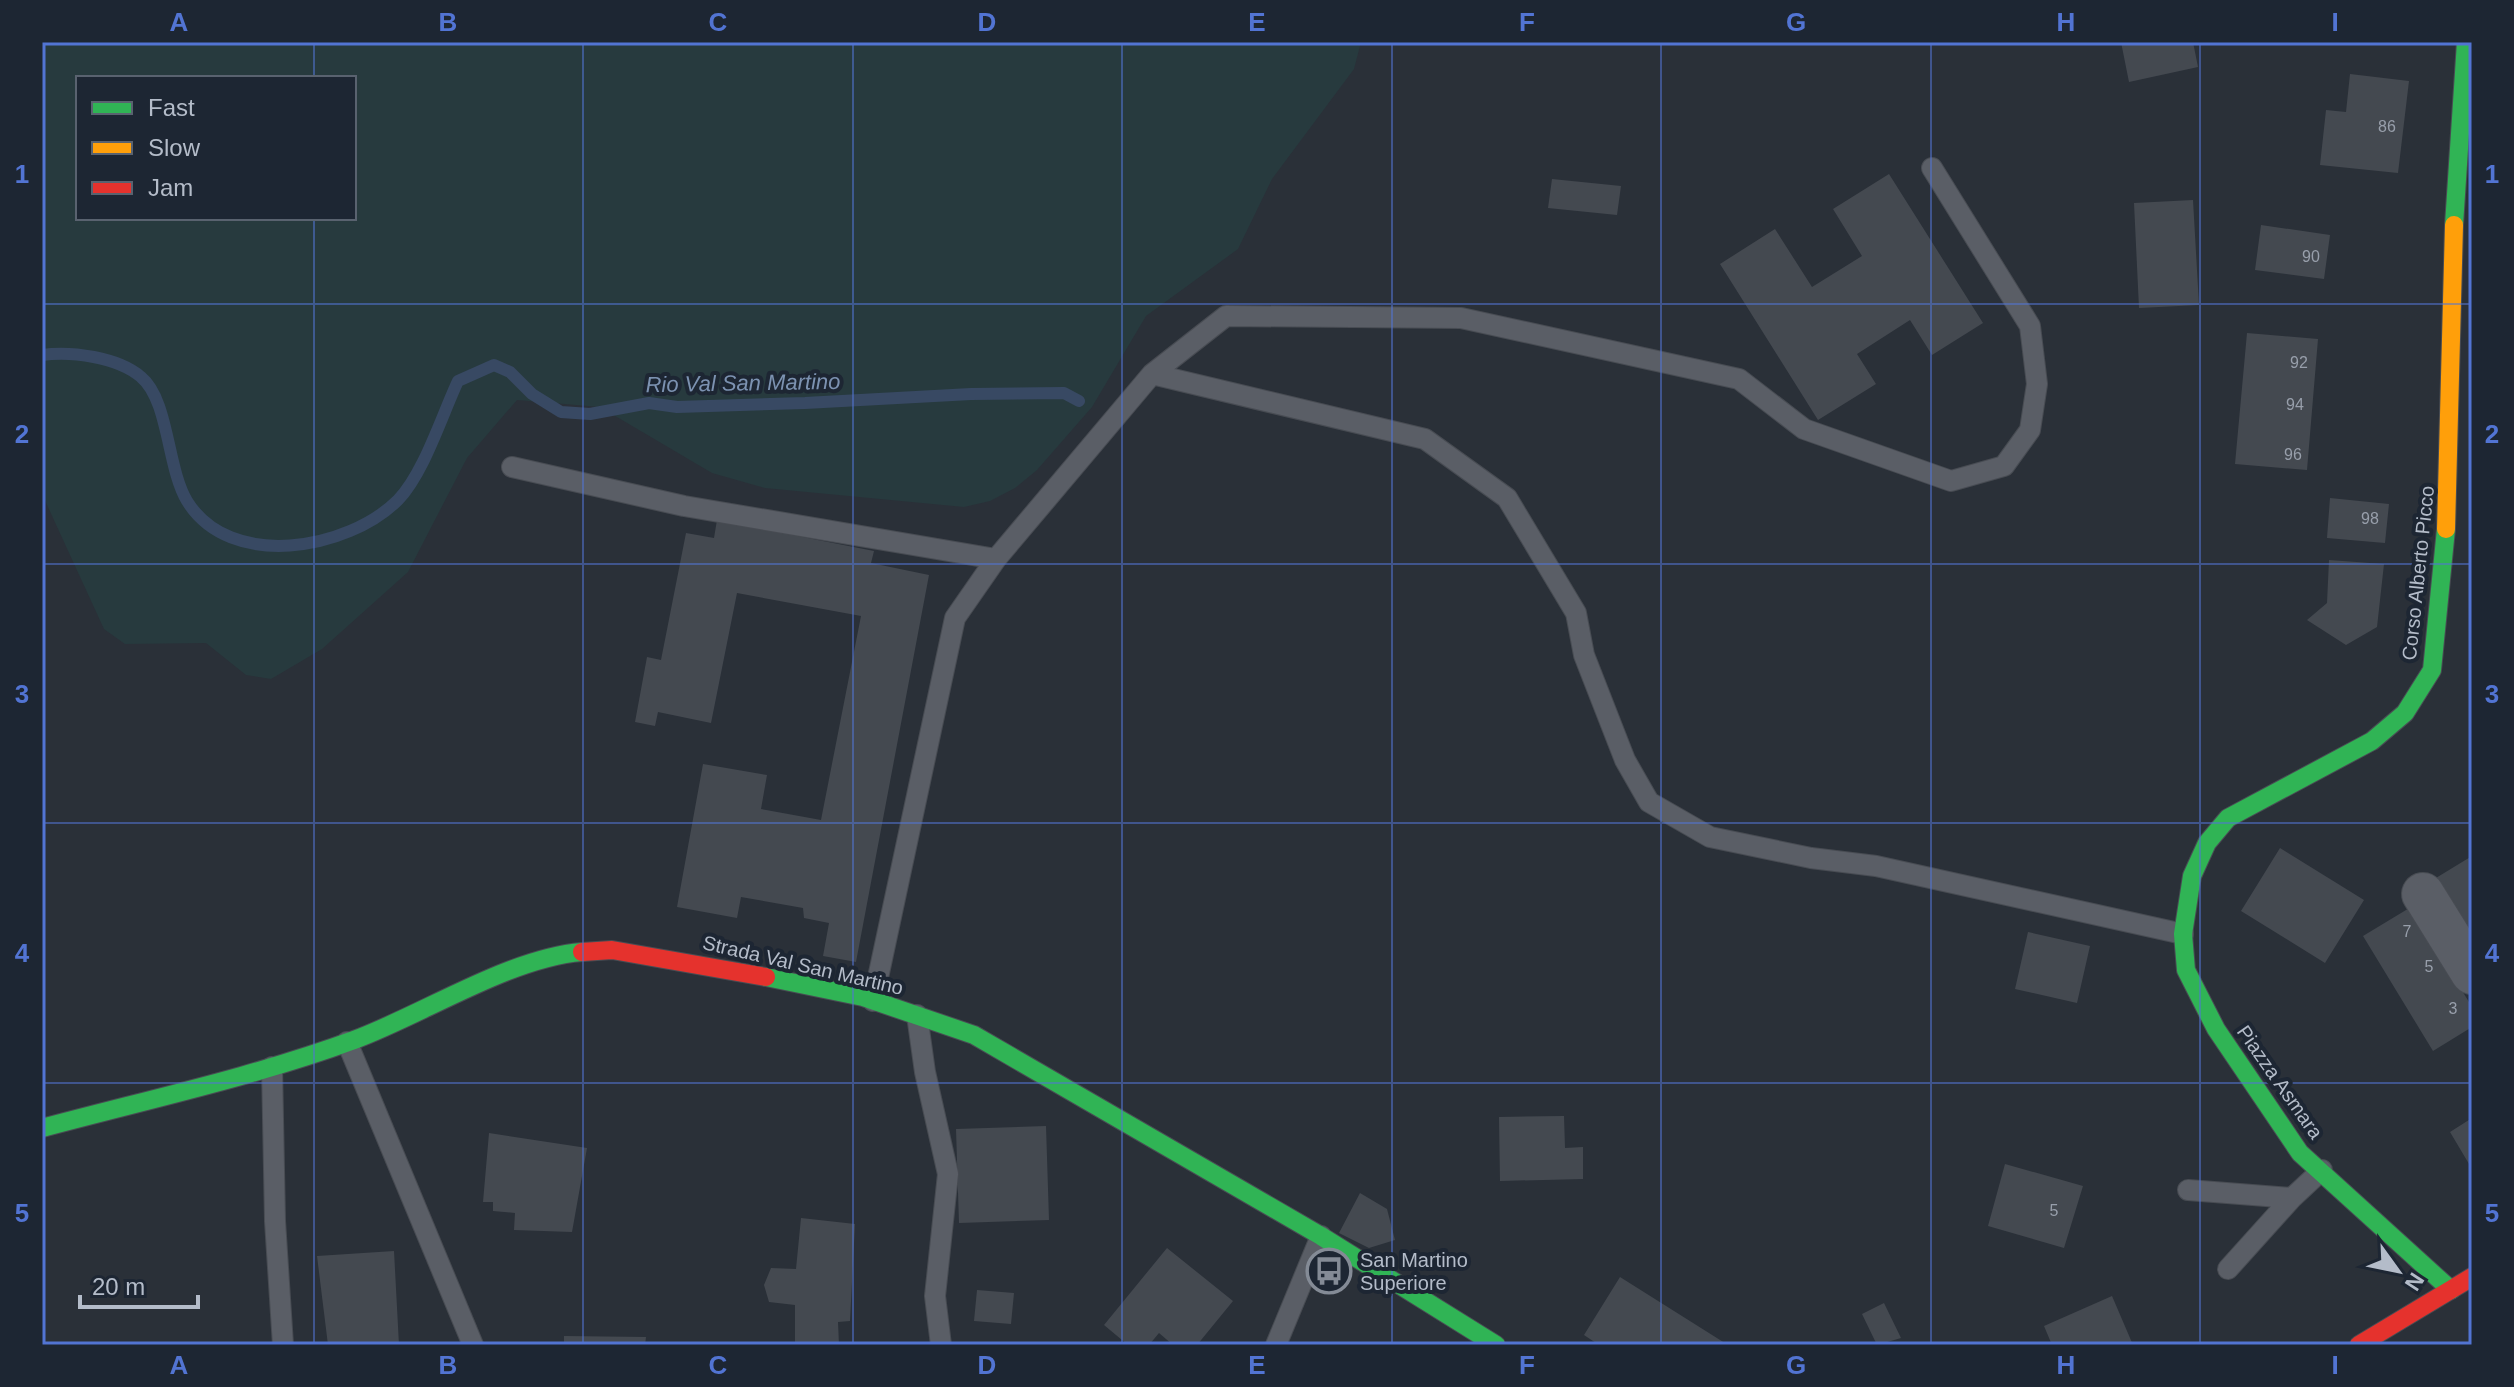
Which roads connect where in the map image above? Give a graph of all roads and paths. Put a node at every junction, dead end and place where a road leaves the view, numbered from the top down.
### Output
1 (2466, 42) edge
2 (1932, 168) dead end
3 (1152, 374) junction
4 (512, 467) dead end
5 (996, 559) junction
6 (2423, 894) dead end
7 (2183, 934) junction
8 (2472, 973) edge
9 (873, 1001) junction
10 (917, 1015) junction
11 (2216, 1029) joint
12 (347, 1042) junction
13 (272, 1067) junction
14 (42, 1128) edge
15 (2322, 1170) junction
16 (2188, 1190) dead end
17 (2292, 1198) junction
18 (1321, 1236) junction
19 (2228, 1269) dead end
20 (2472, 1277) edge
21 (2451, 1290) junction
22 (283, 1345) edge
23 (473, 1345) edge
24 (941, 1345) edge
25 (1276, 1345) edge
26 (1496, 1345) edge
27 (2359, 1345) edge

1 - 7 street, Corso Alberto Picco
2 - 3 lane
3 - 5 lane
3 - 7 lane
4 - 5 lane
5 - 9 lane
6 - 8 street
7 - 11 street, Corso Alberto Picco
9 - 10 street, Strada Val San Martino
9 - 12 street, Strada Val San Martino
10 - 18 street, Strada Val San Martino
10 - 24 lane
11 - 15 street, Piazza Asmara
12 - 13 street, Strada Val San Martino
12 - 23 lane
13 - 14 street, Strada Val San Martino
13 - 22 lane
15 - 17 lane
15 - 21 street, Piazza Asmara
16 - 17 lane
17 - 19 lane
18 - 25 lane
18 - 26 street, Strada Val San Martino
20 - 21 street
21 - 27 street

